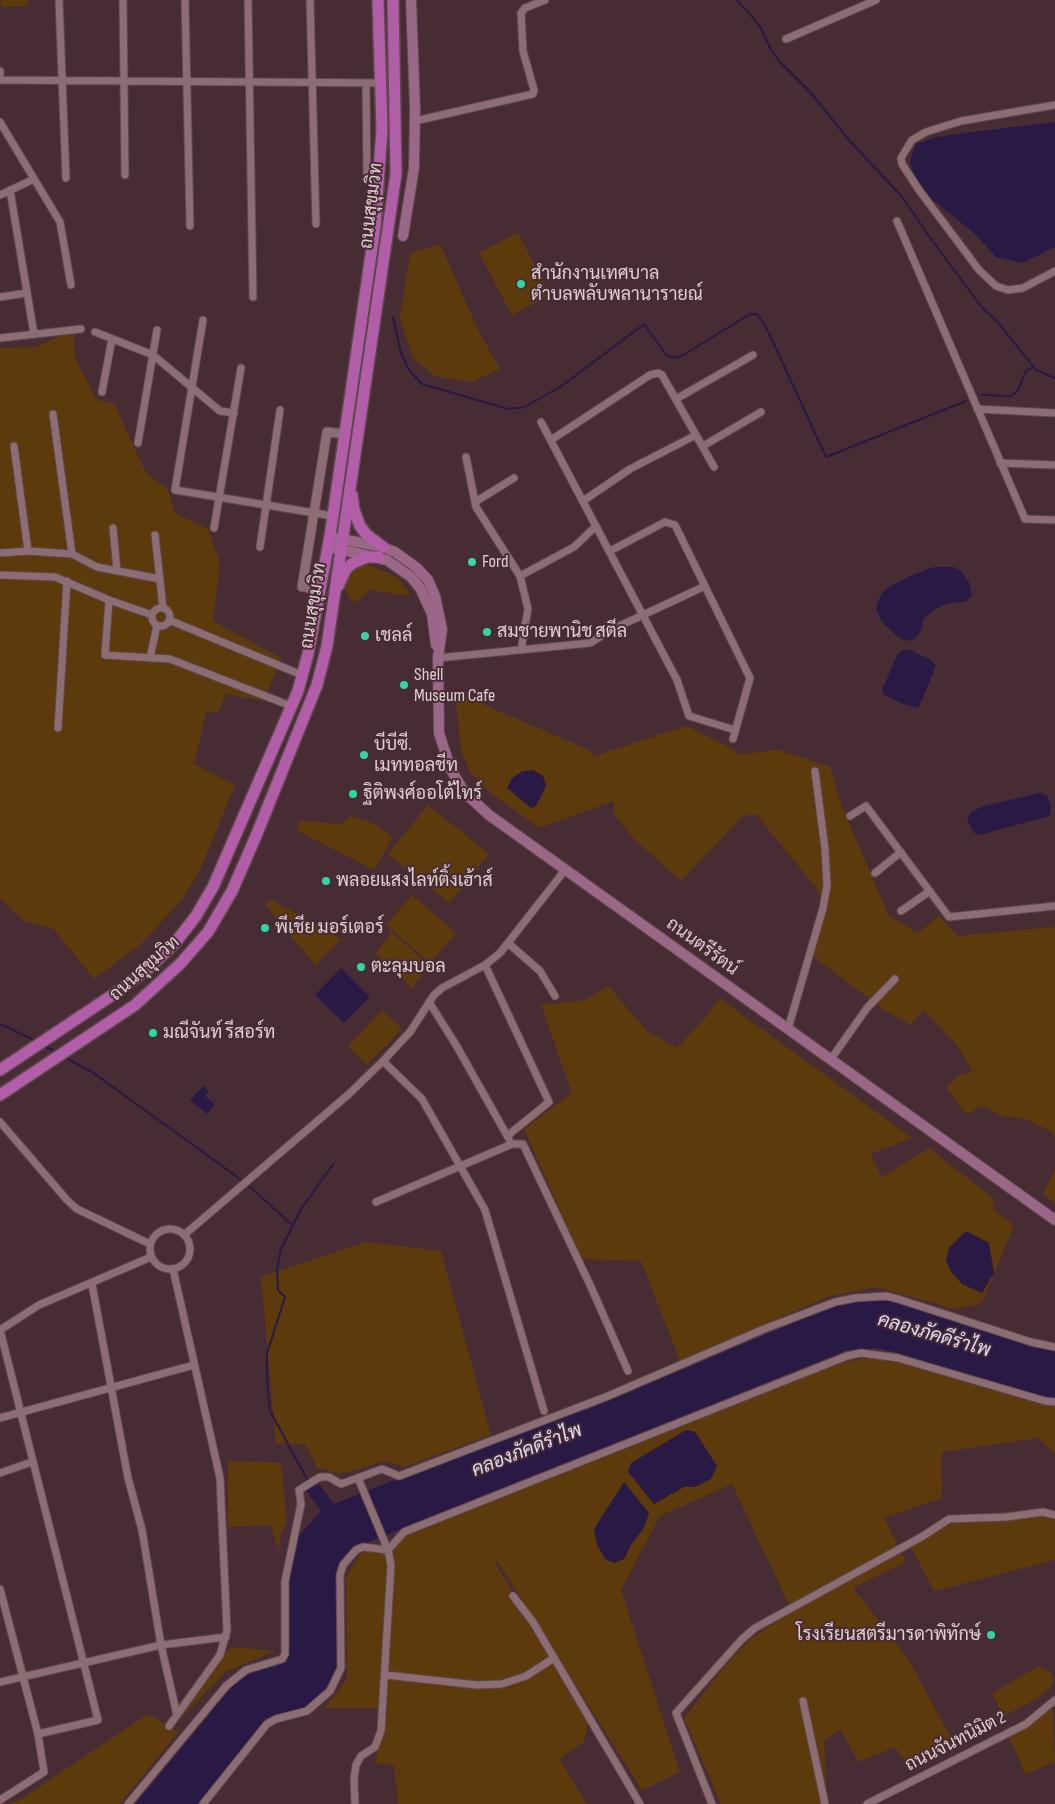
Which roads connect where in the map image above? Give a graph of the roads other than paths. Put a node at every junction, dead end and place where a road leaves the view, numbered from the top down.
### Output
1 (59, 0) edge
2 (123, 0) edge
3 (185, 0) edge
4 (248, 0) edge
5 (310, 0) edge
6 (378, 0) edge
7 (393, 0) edge
8 (411, 0) edge
9 (545, 0) edge
10 (876, 0) edge
11 (786, 39) dead end
12 (0, 71) edge
13 (0, 80) edge
14 (61, 82) junction
15 (124, 82) junction
16 (187, 82) junction
17 (249, 83) junction
18 (311, 83) junction
19 (366, 83) junction
20 (380, 83) junction
21 (1055, 105) edge
22 (415, 121) junction
23 (0, 122) edge
24 (125, 175) dead end
25 (66, 178) dead end
26 (34, 179) junction
27 (380, 182) junction
28 (10, 190) junction
29 (0, 195) edge
30 (897, 221) dead end
31 (316, 224) dead end
32 (190, 226) dead end
33 (404, 236) dead end
34 (1055, 271) edge
35 (71, 285) dead end
36 (27, 293) junction
37 (0, 297) edge
38 (253, 297) dead end
39 (203, 320) dead end
40 (81, 329) dead end
41 (157, 330) dead end
42 (95, 332) dead end
43 (34, 334) junction
44 (0, 338) edge
45 (112, 339) junction
46 (153, 355) junction
47 (753, 355) dead end
48 (241, 368) dead end
49 (192, 388) junction
50 (102, 392) dead end
51 (676, 399) junction
52 (977, 409) junction
53 (280, 410) dead end
54 (762, 412) dead end
55 (234, 413) junction
56 (1055, 413) edge
57 (54, 414) dead end
58 (541, 422) dead end
59 (345, 434) junction
60 (696, 435) junction
61 (551, 440) junction
62 (138, 443) dead end
63 (14, 446) dead end
64 (703, 446) junction
65 (466, 457) dead end
66 (1000, 462) junction
67 (1055, 465) edge
68 (714, 467) dead end
69 (350, 478) junction
70 (514, 478) dead end
71 (220, 498) junction
72 (583, 501) junction
73 (475, 502) junction
74 (265, 505) junction
75 (314, 513) junction
76 (333, 516) junction
77 (1055, 520) edge
78 (596, 526) junction
79 (113, 528) dead end
80 (214, 528) dead end
81 (156, 535) dead end
82 (335, 543) junction
83 (260, 547) dead end
84 (28, 551) junction
85 (610, 551) junction
86 (381, 552) junction
87 (0, 553) edge
88 (72, 554) junction
89 (117, 571) junction
90 (0, 575) edge
91 (520, 576) junction
92 (160, 579) junction
93 (67, 581) junction
94 (302, 586) joint
95 (705, 586) junction
96 (320, 593) junction
97 (110, 600) junction
98 (333, 600) junction
99 (163, 608) junction
100 (152, 615) junction
101 (643, 615) junction
102 (169, 620) junction
103 (157, 625) junction
104 (520, 650) junction
105 (150, 658) junction
106 (438, 658) junction
107 (302, 675) junction
108 (292, 706) junction
109 (58, 728) dead end
110 (735, 730) junction
111 (733, 739) dead end
112 (815, 771) dead end
113 (256, 790) junction
114 (272, 794) junction
115 (850, 816) dead end
116 (901, 852) junction
117 (565, 870) junction
118 (875, 873) dead end
119 (930, 891) junction
120 (1055, 906) edge
121 (901, 910) dead end
122 (508, 943) junction
123 (485, 965) junction
124 (895, 979) dead end
125 (555, 996) dead end
126 (429, 1002) junction
127 (788, 1029) junction
128 (831, 1059) junction
129 (383, 1061) junction
130 (0, 1070) edge
131 (0, 1096) edge
132 (0, 1122) edge
133 (508, 1136) junction
134 (512, 1144) junction
135 (461, 1168) junction
136 (376, 1202) dead end
137 (1036, 1206) junction
138 (1055, 1214) edge
139 (1055, 1220) edge
140 (184, 1235) junction
141 (150, 1244) junction
142 (151, 1256) junction
143 (172, 1269) junction
144 (92, 1284) junction
145 (0, 1330) edge
146 (1055, 1347) edge
147 (194, 1365) junction
148 (628, 1371) dead end
149 (112, 1388) junction
150 (1055, 1402) edge
151 (544, 1410) dead end
152 (21, 1411) junction
153 (0, 1418) edge
154 (32, 1462) junction
155 (0, 1473) edge
156 (360, 1482) junction
157 (1055, 1515) edge
158 (388, 1550) junction
159 (0, 1589) edge
160 (513, 1596) dead end
161 (226, 1637) junction
162 (161, 1645) junction
163 (554, 1658) junction
164 (84, 1663) junction
165 (386, 1675) junction
166 (22, 1677) junction
167 (0, 1682) edge
168 (1055, 1700) edge
169 (803, 1701) dead end
170 (177, 1715) junction
171 (168, 1726) dead end
172 (38, 1734) junction
173 (0, 1800) edge
174 (708, 1803) edge
175 (128, 1804) edge
176 (203, 1804) edge
177 (355, 1804) edge
178 (640, 1804) edge
179 (825, 1804) edge
180 (867, 1804) edge

1 - 14 street
2 - 15 street
3 - 16 street
4 - 17 street
5 - 18 street
6 - 20 highway, ถนนสุขุมวิท
7 - 69 highway, ถนนสุขุมวิท
8 - 22 main road
9 - 22 street
10 - 11 street
12 - 13 street
13 - 14 street
14 - 15 street
14 - 25 street
15 - 16 street
15 - 24 street
16 - 17 street
16 - 32 street
17 - 18 street
17 - 38 street
18 - 19 street
18 - 31 street
19 - 20 street
19 - 27 street
20 - 27 highway, ถนนสุขุมวิท
21 - 34 street
22 - 33 main road
23 - 26 street
26 - 28 street
26 - 35 street
27 - 59 highway, ถนนสุขุมวิท
28 - 29 street
28 - 36 street
30 - 52 street
36 - 37 street
36 - 43 street
39 - 49 street
40 - 43 street
41 - 46 street
42 - 45 street
43 - 44 street
45 - 46 street
45 - 50 street
46 - 49 street
46 - 62 street
47 - 51 street
48 - 55 street
49 - 55 street
49 - 71 street
51 - 60 street
51 - 61 street
52 - 56 street
52 - 66 street
53 - 74 street
54 - 64 street
55 - 71 street
57 - 88 street
58 - 61 street
59 - 75 street
59 - 76 highway, ถนนสุขุมวิท
60 - 64 street
60 - 72 street
61 - 72 street
63 - 84 street
64 - 68 street
65 - 73 street
66 - 67 street
66 - 77 street
69 - 82 highway, ถนนสุขุมวิท
69 - 86 highway
70 - 73 street
71 - 74 street
71 - 80 street
72 - 78 street
73 - 91 street
74 - 75 street
74 - 83 street
75 - 76 street
75 - 94 street
76 - 82 highway, ถนนสุขุมวิท
78 - 85 street
78 - 91 street
79 - 89 street
81 - 92 street
82 - 86 main road, ถนนตรีรัตน์
82 - 96 highway, ถนนสุขุมวิท
82 - 98 highway, ถนนสุขุมวิท
84 - 87 street
84 - 88 street
85 - 95 street
85 - 101 street
86 - 98 highway
86 - 106 main road, ถนนตรีรัตน์
88 - 89 street
89 - 92 street
90 - 93 street
91 - 104 street
92 - 99 street
93 - 97 street
93 - 109 street
94 - 96 street
95 - 101 street
95 - 110 street
96 - 107 highway, ถนนสุขุมวิท
97 - 100 street
97 - 105 street
98 - 114 highway, ถนนสุขุมวิท
99 - 100 street
99 - 102 street
100 - 103 street
101 - 104 street
101 - 110 street
102 - 103 street
102 - 107 street
103 - 105 street
104 - 106 street
105 - 108 street
106 - 117 main road, ถนนตรีรัตน์
107 - 108 highway, ถนนสุขุมวิท
108 - 113 highway, ถนนสุขุมวิท
110 - 111 street
112 - 127 street
113 - 114 highway
113 - 130 highway, ถนนสุขุมวิท
114 - 131 highway, ถนนสุขุมวิท
115 - 116 street
116 - 118 street
116 - 119 street
117 - 122 street
117 - 127 main road, ถนนตรีรัตน์
119 - 120 street
119 - 121 street
122 - 123 street
122 - 125 street
123 - 126 street
123 - 133 street
124 - 128 street
126 - 129 street
126 - 133 street
127 - 128 main road, ถนนตรีรัตน์
128 - 137 main road, ถนนตรีรัตน์
129 - 135 street
129 - 140 street
132 - 141 street
133 - 134 street
134 - 135 street
134 - 148 street
135 - 136 street
135 - 151 street
137 - 138 main road, ถนนตรีรัตน์
137 - 139 main road, ถนนตรีรัตน์
140 - 141 street
140 - 143 street
141 - 142 street
142 - 143 street
142 - 144 street
143 - 147 street
144 - 145 street
144 - 149 street
145 - 152 street
146 - 156 street
147 - 149 street
147 - 161 street
149 - 152 street
149 - 162 street
150 - 158 street
152 - 153 street
152 - 154 street
154 - 155 street
154 - 164 street
156 - 158 street
156 - 175 street
157 - 174 street
158 - 165 street
158 - 176 street
159 - 166 street
160 - 163 street
161 - 162 street
161 - 170 street
162 - 164 street
162 - 170 street
163 - 165 street
163 - 178 street
164 - 166 street
164 - 172 street
165 - 177 street
166 - 167 street
166 - 172 street
168 - 180 street, ถนนจันทนิมิต 2
169 - 179 street
170 - 171 street
172 - 173 street

